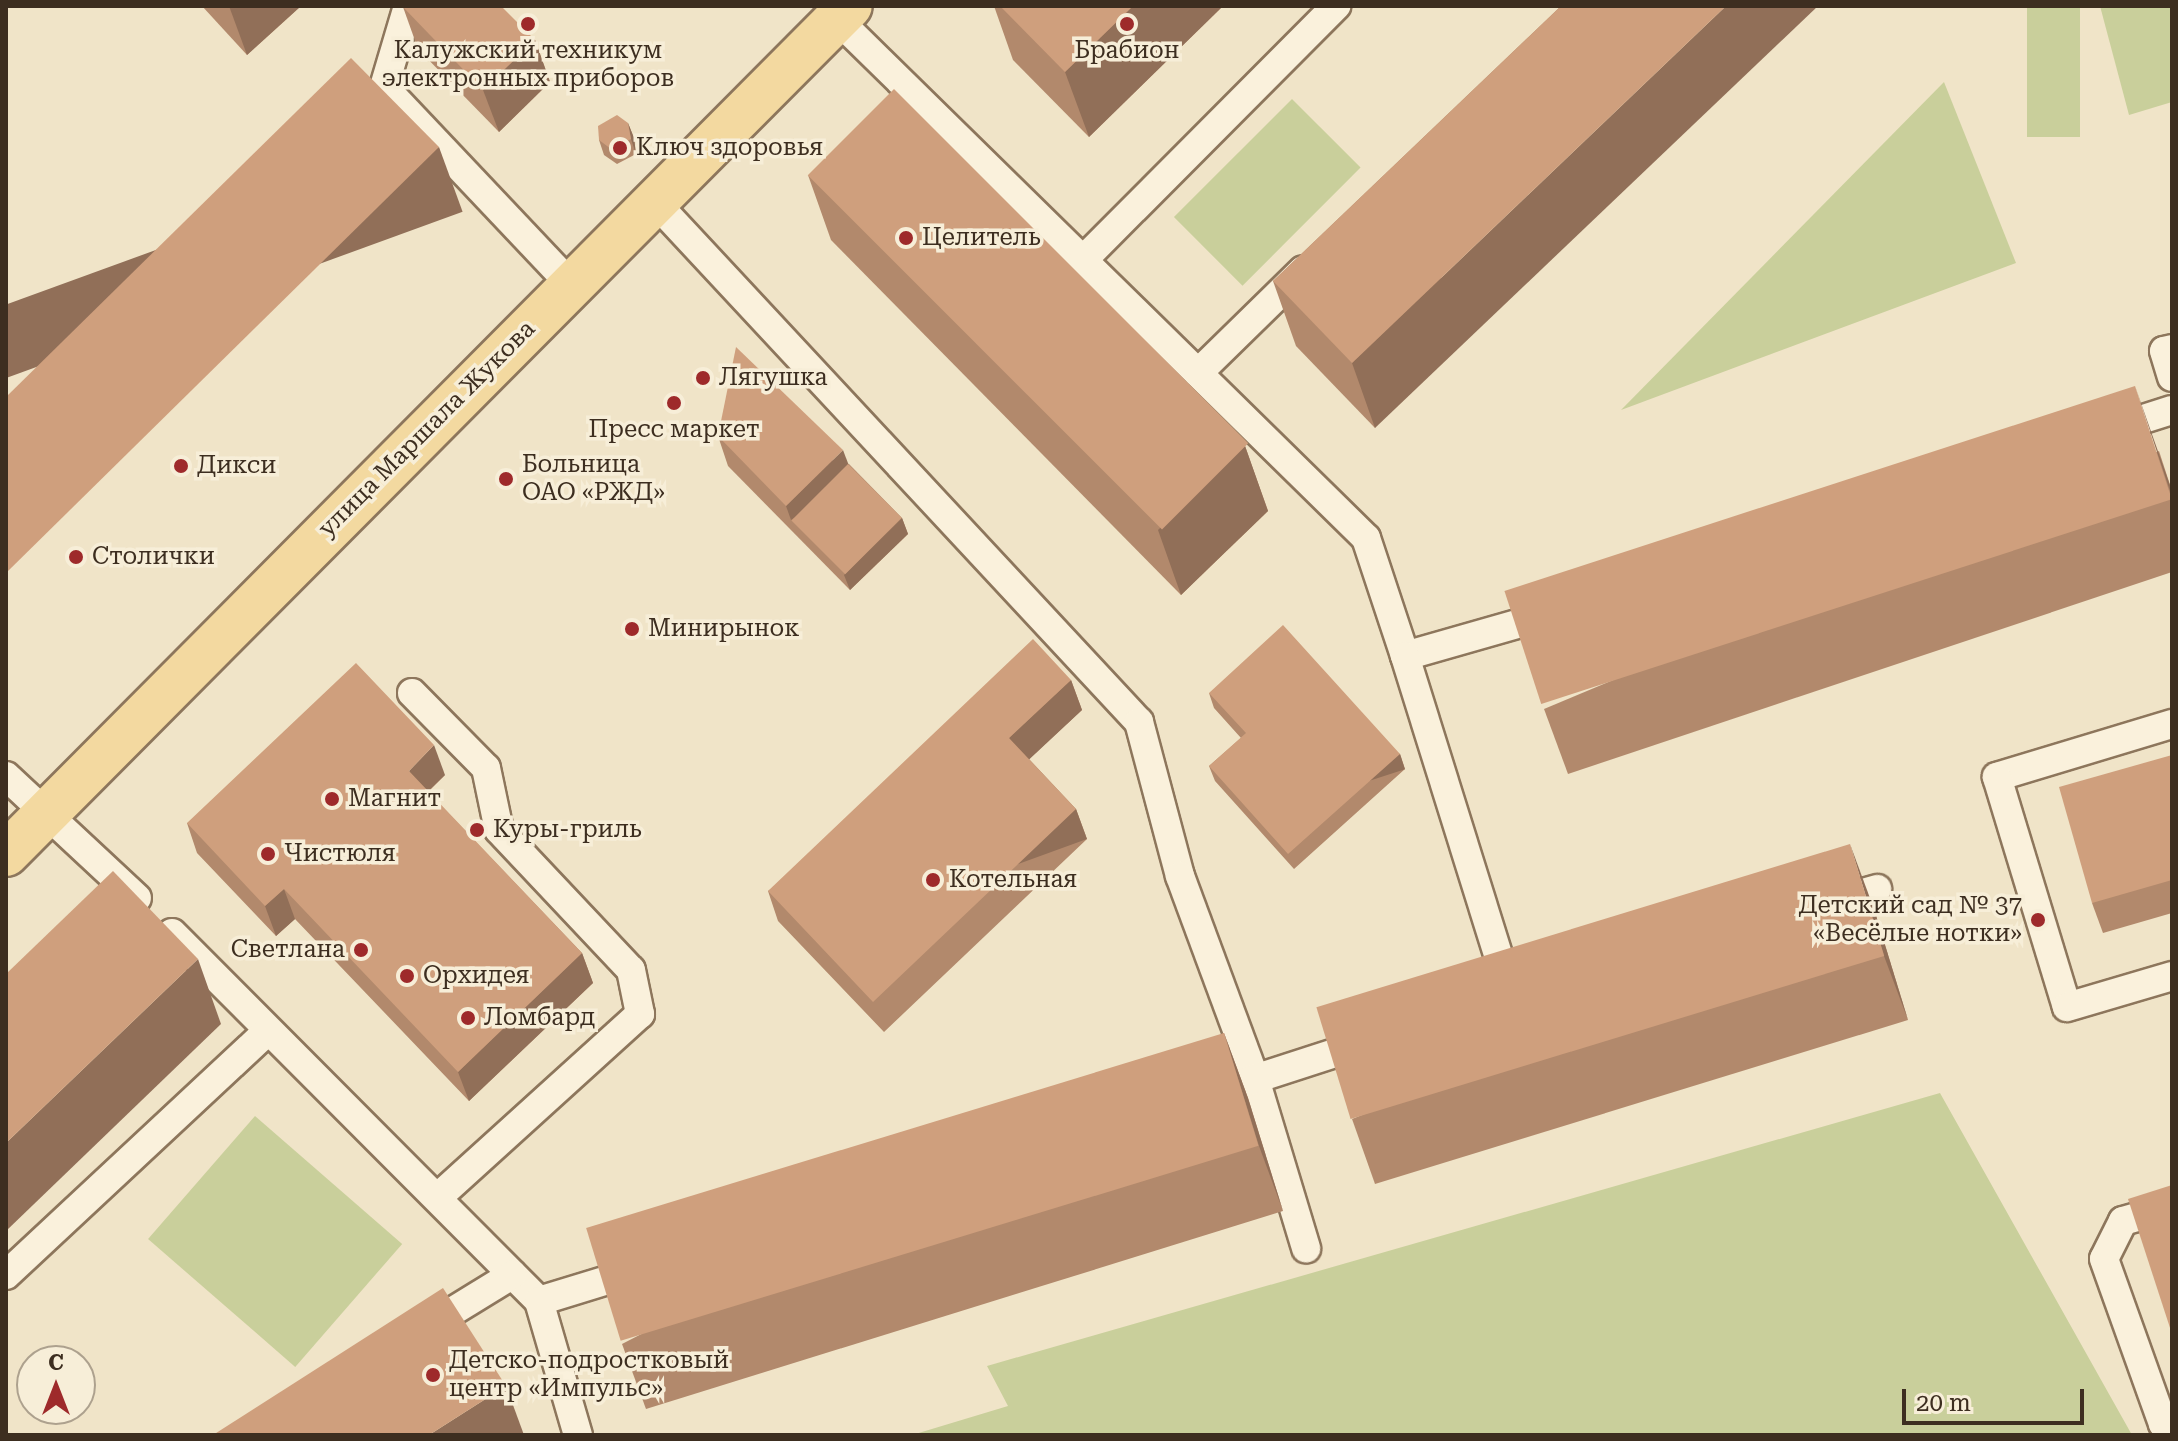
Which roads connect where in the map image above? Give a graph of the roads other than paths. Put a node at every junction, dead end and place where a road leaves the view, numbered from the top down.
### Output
1 (408, 6) edge
2 (1336, 6) edge
3 (844, 12) edge
4 (384, 87) junction
5 (338, 131) edge
6 (654, 201) junction
7 (1322, 251) edge
8 (1083, 260) junction
9 (570, 284) junction
10 (2172, 349) edge
11 (1198, 373) junction
12 (2172, 377) edge
13 (2172, 410) edge
14 (2085, 438) edge
15 (1586, 603) edge
16 (1405, 656) junction
17 (412, 693) dead end
18 (2172, 724) edge
19 (6, 776) edge
20 (48, 812) junction
21 (6, 854) edge
22 (1877, 889) dead end
23 (1800, 911) edge
24 (2172, 976) edge
25 (1540, 985) edge
26 (1510, 994) junction
27 (1480, 1005) edge
28 (268, 1031) junction
29 (1389, 1035) edge
30 (1255, 1079) junction
31 (1179, 1103) edge
32 (438, 1197) junction
33 (2172, 1207) edge
34 (1306, 1248) dead end
35 (661, 1264) edge
36 (6, 1275) edge
37 (512, 1275) junction
38 (539, 1301) junction
39 (408, 1339) edge
40 (2172, 1425) edge
41 (578, 1435) edge

1 - 4 lane
2 - 8 lane
3 - 6 main road, улица Маршала Жукова
3 - 8 lane
4 - 5 lane
4 - 9 lane
6 - 9 main road, улица Маршала Жукова
6 - 30 lane
7 - 11 lane
8 - 11 lane
9 - 20 main road, улица Маршала Жукова
10 - 12 lane
11 - 16 lane
13 - 14 lane
15 - 16 lane
16 - 26 lane
17 - 32 lane
18 - 24 lane
19 - 20 lane
20 - 21 main road, улица Маршала Жукова
20 - 28 lane
22 - 23 lane
25 - 26 lane
26 - 27 lane
28 - 32 lane
28 - 36 lane
29 - 30 lane
30 - 31 lane
30 - 34 lane
32 - 37 lane
33 - 40 lane
35 - 38 lane
37 - 38 lane
37 - 39 lane
38 - 41 lane

